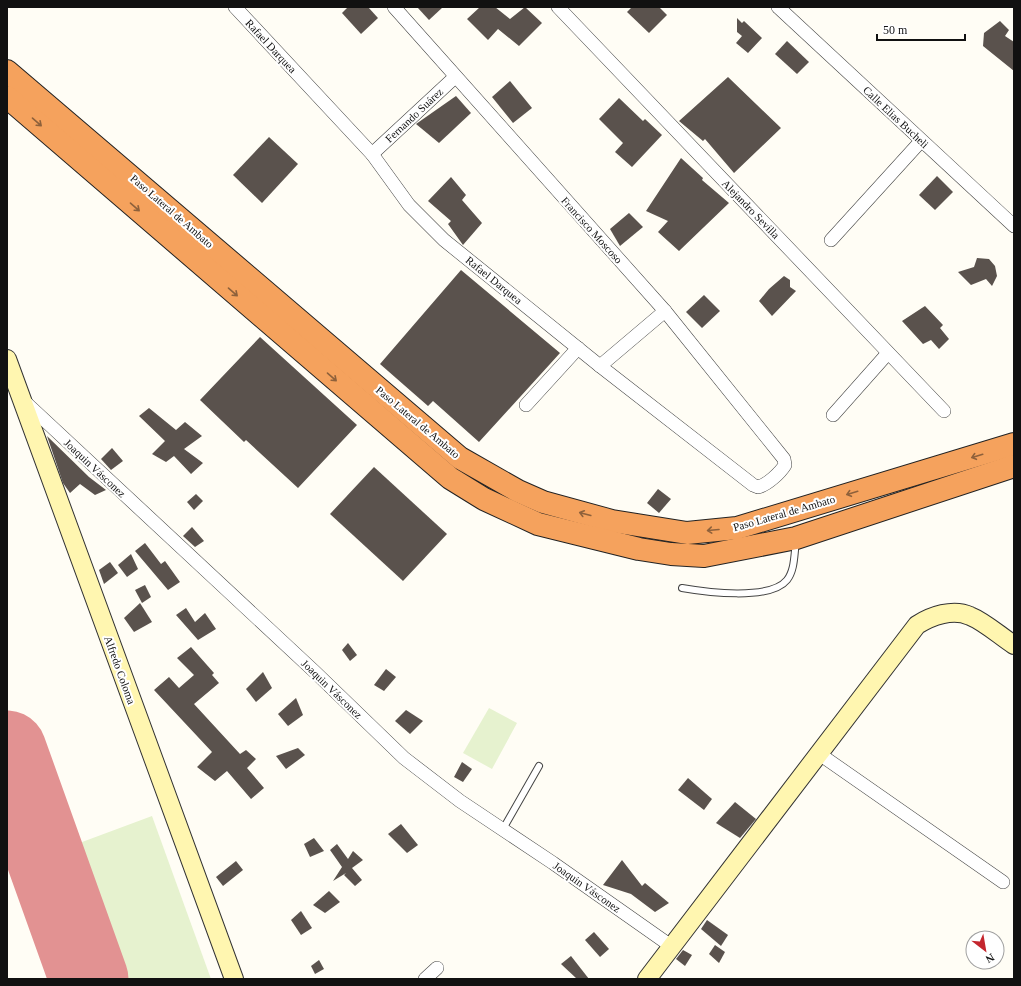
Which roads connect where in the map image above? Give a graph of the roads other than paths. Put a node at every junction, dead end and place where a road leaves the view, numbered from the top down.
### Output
1 (235, 7) edge
2 (394, 7) edge
3 (558, 7) edge
4 (778, 7) edge
5 (7, 71) edge
6 (455, 77) junction
7 (7, 97) edge
8 (920, 141) junction
9 (372, 154) junction
10 (1014, 226) edge
11 (831, 240) dead end
12 (192, 243) junction
13 (665, 311) junction
14 (578, 348) junction
15 (888, 353) junction
16 (7, 359) edge
17 (600, 366) junction
18 (21, 398) junction
19 (526, 405) dead end
20 (944, 411) dead end
21 (833, 415) dead end
22 (1013, 450) edge
23 (784, 459) joint
24 (1014, 477) edge
25 (880, 512) junction
26 (796, 538) junction
27 (682, 588) dead end
28 (1014, 645) edge
29 (818, 753) junction
30 (538, 766) dead end
31 (503, 829) junction
32 (1003, 882) dead end
33 (671, 946) junction
34 (436, 968) dead end
35 (234, 979) edge
36 (425, 979) edge
37 (647, 979) edge

1 - 9 street, Rafael Darquea
2 - 6 street, Francisco Moscoso
3 - 15 street, Alejandro Sevilla
4 - 8 street, Calle Elias Bucheli
5 - 12 highway, Paso Lateral de Ambato
6 - 9 street, Fernando Suárez
6 - 13 street, Francisco Moscoso
7 -> 12 highway, Paso Lateral de Ambato
8 - 10 street, Calle Elias Bucheli
8 - 11 street
9 - 14 street, Rafael Darquea
22 -> 12 highway, Paso Lateral de Ambato
12 -> 26 highway, Paso Lateral de Ambato
13 - 17 street
13 - 23 street, Francisco Moscoso
14 - 17 street, Rafael Darquea
14 - 19 street
15 - 20 street, Alejandro Sevilla
15 - 21 street
16 - 18 street, Alfredo Coloma
17 - 23 street, Rafael Darquea
18 - 31 street, Joaquin Vásconez
18 - 35 street, Alfredo Coloma
22 - 25 highway, Paso Lateral de Ambato
24 - 25 highway
25 - 26 highway, Paso Lateral de Ambato
26 - 27 lane
28 - 29 street
29 - 32 street
29 - 33 street
30 - 31 lane
31 - 33 street, Joaquin Vásconez
33 - 37 street
34 - 36 street

